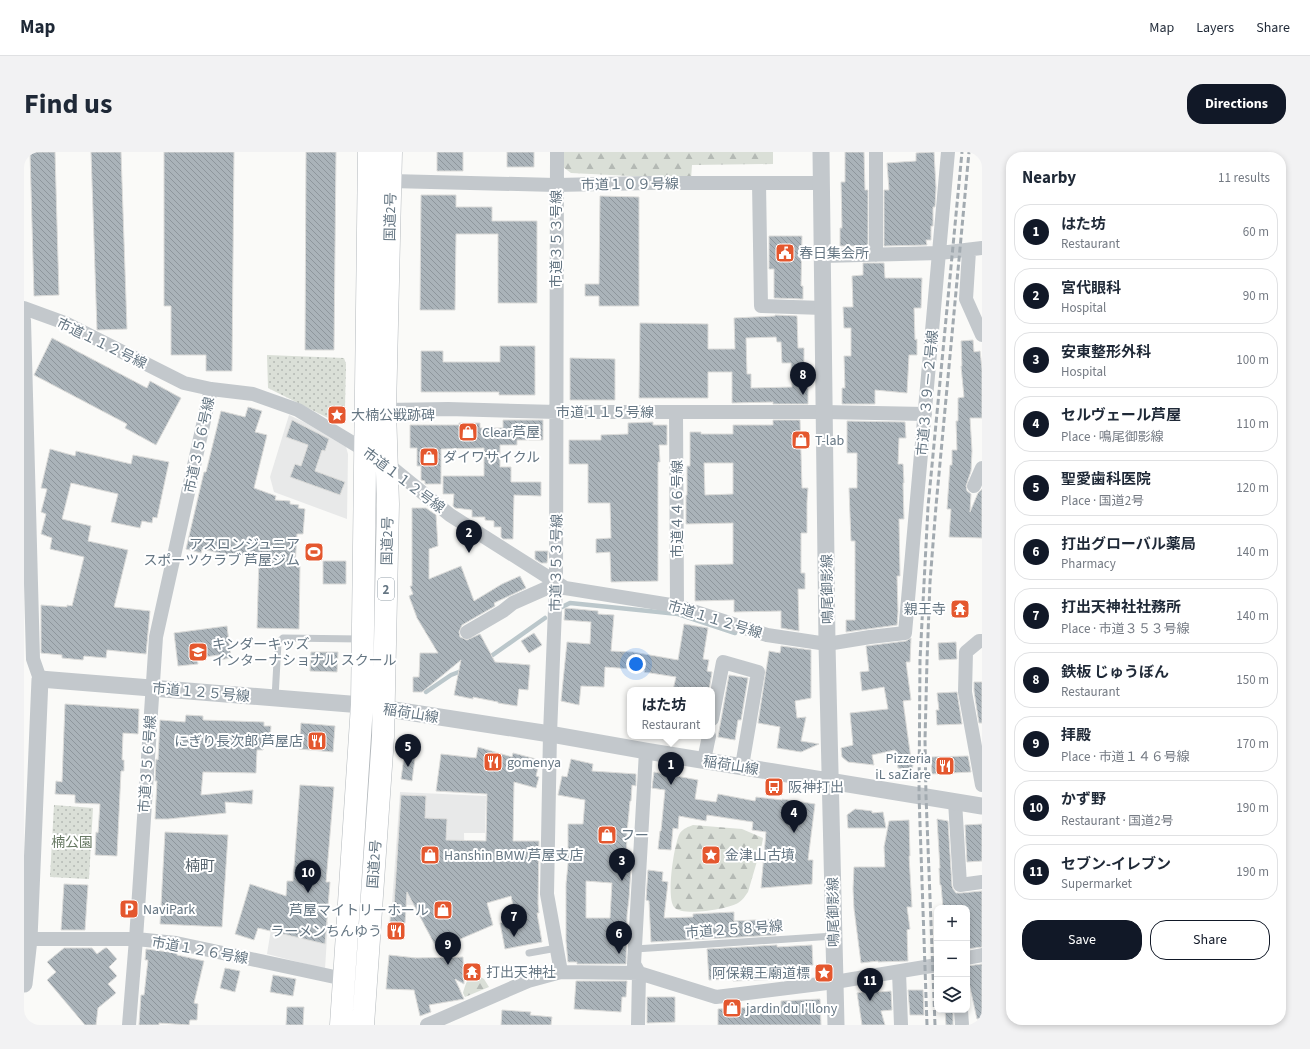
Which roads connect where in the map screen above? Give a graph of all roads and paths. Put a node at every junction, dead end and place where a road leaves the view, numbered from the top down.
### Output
1 (369, 152) edge
2 (391, 152) edge
3 (557, 152) edge
4 (821, 152) edge
5 (876, 152) edge
6 (948, 152) edge
7 (391, 181) junction
8 (759, 183) junction
9 (821, 183) junction
10 (556, 185) junction
11 (976, 250) edge
12 (940, 253) junction
13 (876, 255) junction
14 (822, 256) junction
15 (24, 308) edge
16 (823, 308) junction
17 (24, 320) edge
18 (982, 335) edge
19 (211, 389) junction
20 (385, 410) junction
21 (557, 412) junction
22 (676, 412) junction
23 (825, 412) junction
24 (925, 414) junction
25 (364, 450) junction
26 (386, 464) junction
27 (982, 468) edge
28 (974, 486) dead end
29 (556, 584) junction
30 (677, 606) junction
31 (467, 632) dead end
32 (905, 633) joint
33 (363, 639) junction
34 (982, 641) edge
35 (827, 644) junction
36 (40, 679) junction
37 (152, 687) junction
38 (275, 698) junction
39 (715, 703) edge
40 (362, 705) junction
41 (384, 709) junction
42 (550, 734) junction
43 (978, 738) edge
44 (708, 739) edge
45 (646, 751) junction
46 (704, 760) junction
47 (742, 766) junction
48 (830, 780) junction
49 (982, 782) edge
50 (955, 801) junction
51 (982, 806) edge
52 (982, 882) edge
53 (834, 936) junction
54 (29, 939) junction
55 (136, 939) junction
56 (556, 948) junction
57 (635, 949) junction
58 (529, 953) dead end
59 (982, 955) edge
60 (970, 957) edge
61 (934, 966) edge
62 (561, 972) junction
63 (900, 972) junction
64 (639, 973) junction
65 (344, 979) junction
66 (835, 982) junction
67 (24, 984) edge
68 (961, 1013) edge
69 (129, 1025) edge
70 (341, 1025) edge
71 (363, 1025) edge
72 (427, 1025) edge
73 (638, 1025) edge
74 (836, 1025) edge
75 (901, 1025) edge
76 (962, 1025) edge

1 - 25 highway, 国道2号 / 2
2 - 7 highway, 国道2号 / 2
3 - 10 street, 市道３５３号線
4 - 9 street, 鳴尾御影線
5 - 13 street
6 - 12 street, 市道３３９－２号線
7 - 10 street, 市道１０９号線
7 - 20 highway, 国道2号 / 2
8 - 9 street, 市道１０９号線
8 - 10 street, 市道１０９号線
8 - 16 street
9 - 14 street, 鳴尾御影線
10 - 21 street, 市道３５３号線
11 - 12 street
11 - 18 street
12 - 13 street
12 - 24 street, 市道３３９－２号線
13 - 14 street
14 - 16 street, 鳴尾御影線
15 - 19 street, 市道１１２号線
16 - 23 street, 鳴尾御影線
17 - 36 street
19 - 25 street, 市道１１２号線
19 - 37 street, 市道３５６号線
20 - 21 street, 市道１１５号線
20 - 26 highway, 国道2号 / 2
21 - 22 street, 市道１１５号線
21 - 29 street, 市道３５３号線
22 - 23 street, 市道１１５号線
22 - 30 street, 市道４４６号線
23 - 24 street, 市道１１５号線
23 - 35 street, 鳴尾御影線
24 - 32 street, 市道３３９－２号線
25 - 26 street, 市道１１２号線
25 - 33 highway, 国道2号 / 2
26 - 29 street, 市道１１２号線
26 - 41 highway, 国道2号 / 2
27 - 28 street
29 - 30 street, 市道１１２号線
29 - 31 street
29 - 42 street, 市道３５３号線
30 - 35 street, 市道１１２号線
32 - 35 street, 市道１１２号線
33 - 38 lane
33 - 40 highway, 国道2号 / 2
34 - 43 street
35 - 48 street, 鳴尾御影線
36 - 37 street, 市道１２５号線
36 - 54 street
37 - 38 street, 市道１２５号線
37 - 55 street, 市道３５６号線
38 - 40 street, 市道１２５号線
39 - 47 street
40 - 41 street, 稲荷山線
40 - 65 highway, 国道2号 / 2
41 - 42 street, 稲荷山線
41 - 71 highway, 国道2号 / 2
42 - 45 street, 稲荷山線
42 - 56 street, 市道３５３号線
43 - 49 street
44 - 46 street
45 - 46 street, 稲荷山線
45 - 57 street
46 - 47 street, 稲荷山線
47 - 48 street, 稲荷山線
48 - 50 street, 稲荷山線
48 - 53 street, 鳴尾御影線
50 - 51 street, 稲荷山線
50 - 52 street
53 - 57 lane, 市道２５８号線
53 - 66 street, 鳴尾御影線
54 - 55 street, 市道１２６号線
54 - 67 street
55 - 65 street, 市道１２６号線
55 - 69 street, 市道３５６号線
56 - 58 lane
56 - 62 street, 市道３５３号線
57 - 64 street
59 - 60 street
61 - 63 street
62 - 64 street
62 - 72 street
63 - 66 street
63 - 75 street
64 - 66 street
64 - 73 street
65 - 70 highway, 国道2号 / 2
66 - 74 street, 鳴尾御影線
68 - 76 street

